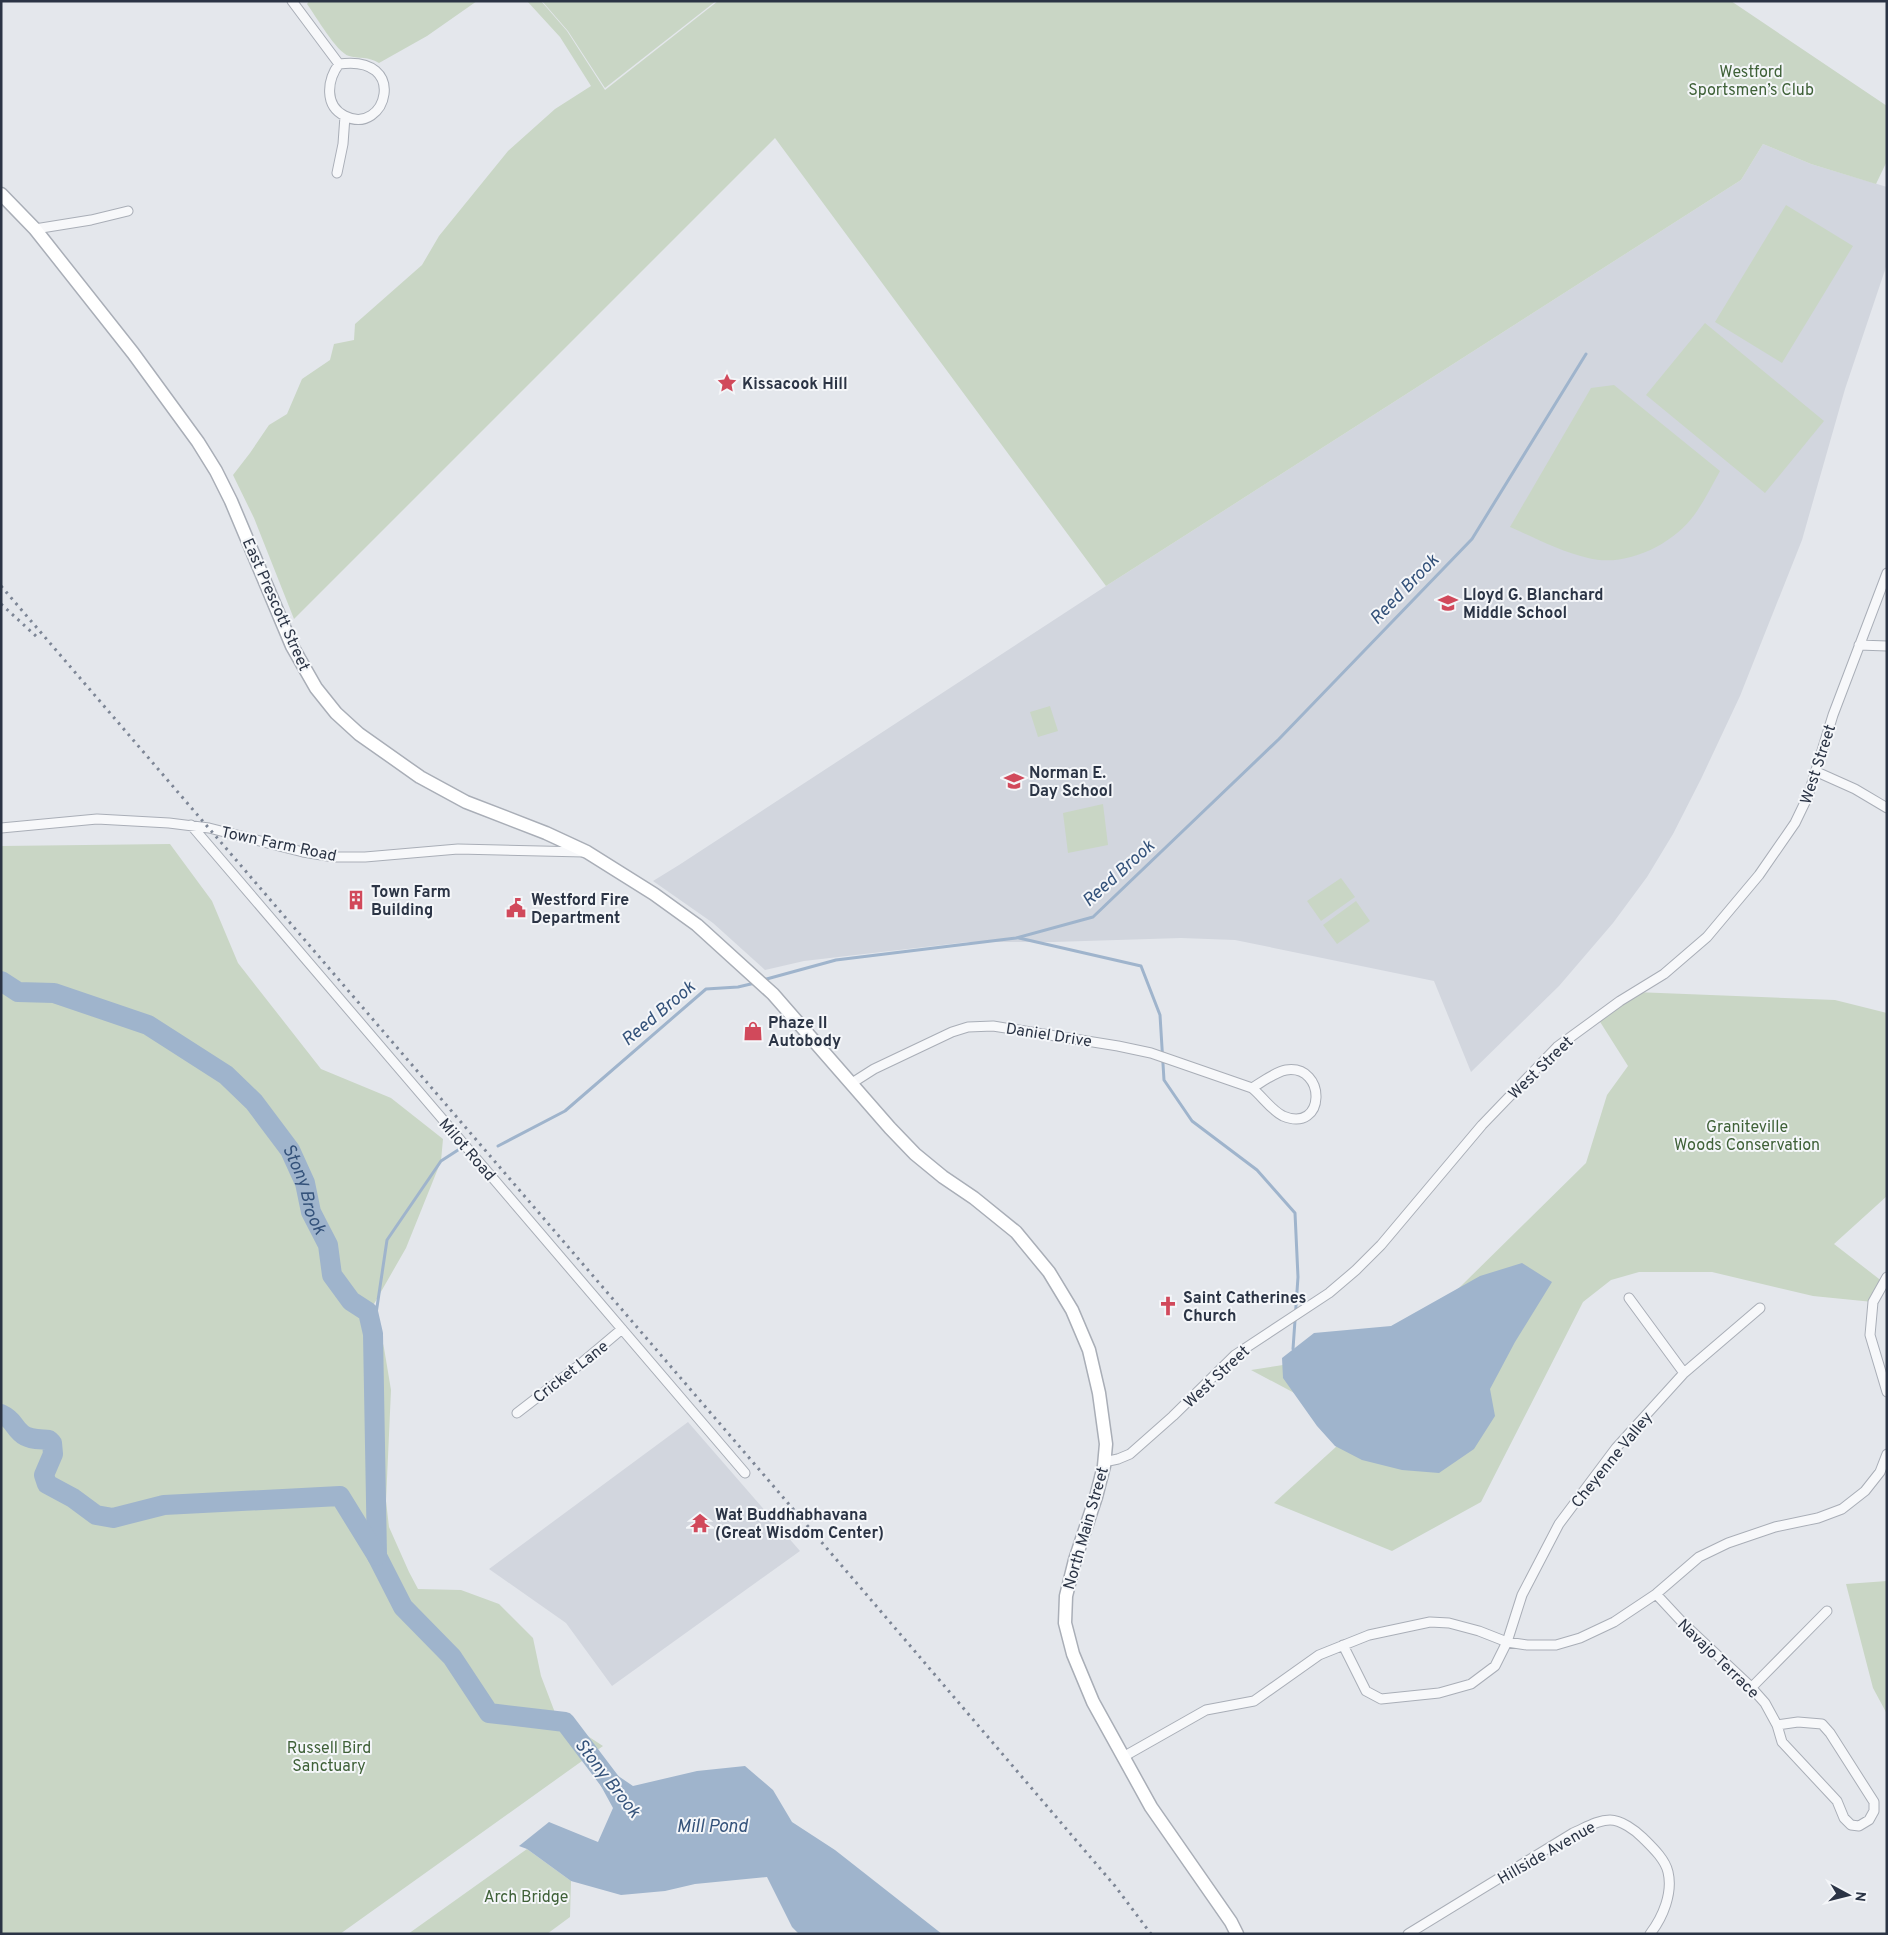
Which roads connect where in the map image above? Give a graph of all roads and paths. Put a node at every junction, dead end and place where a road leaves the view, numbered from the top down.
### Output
1 (292, 1) edge
2 (339, 64) junction
3 (345, 116) junction
4 (337, 173) dead end
5 (1, 194) edge
6 (128, 211) dead end
7 (35, 229) junction
8 (1887, 573) edge
9 (1859, 645) junction
10 (1887, 646) edge
11 (1817, 772) junction
12 (1887, 808) edge
13 (191, 825) junction
14 (1, 828) edge
15 (587, 852) junction
16 (852, 1082) junction
17 (1252, 1088) junction
18 (1887, 1277) edge
19 (1629, 1298) dead end
20 (1760, 1308) dead end
21 (622, 1329) junction
22 (1684, 1374) junction
23 (1887, 1392) edge
24 (517, 1413) dead end
25 (1887, 1454) edge
26 (1104, 1462) junction
27 (745, 1473) dead end
28 (1656, 1594) junction
29 (1827, 1611) dead end
30 (1507, 1642) junction
31 (1344, 1645) junction
32 (1752, 1688) junction
33 (1776, 1725) junction
34 (1123, 1757) junction
35 (1237, 1934) edge
36 (1408, 1934) edge
37 (1650, 1934) edge

1 - 2 street
2 - 3 street
2 - 3 street
3 - 4 street
5 - 7 main road, East Prescott Street
6 - 7 street
7 - 15 main road, East Prescott Street
8 - 9 street, West Street
9 - 10 street
9 - 11 street, West Street
11 - 12 street
11 - 26 street, West Street
13 - 14 street, Town Farm Road
13 - 15 street, Town Farm Road
13 - 21 street, Milot Road
15 - 16 main road, East Prescott Street
16 - 17 street, Daniel Drive
16 - 26 main road, North Main Street
17 - 17 street, Daniel Drive
18 - 23 street
19 - 22 street
20 - 22 street, Cheyenne Valley
21 - 24 street, Cricket Lane
21 - 27 street, Milot Road
22 - 30 street, Cheyenne Valley
25 - 28 street
26 - 34 main road, North Main Street
28 - 30 street
28 - 32 street, Navajo Terrace
29 - 32 street
30 - 31 street
30 - 31 street, Cheyenne Valley
31 - 34 street
32 - 33 street, Navajo Terrace
33 - 33 street, Navajo Terrace
34 - 35 main road, North Main Street
36 - 37 street, Hillside Avenue

